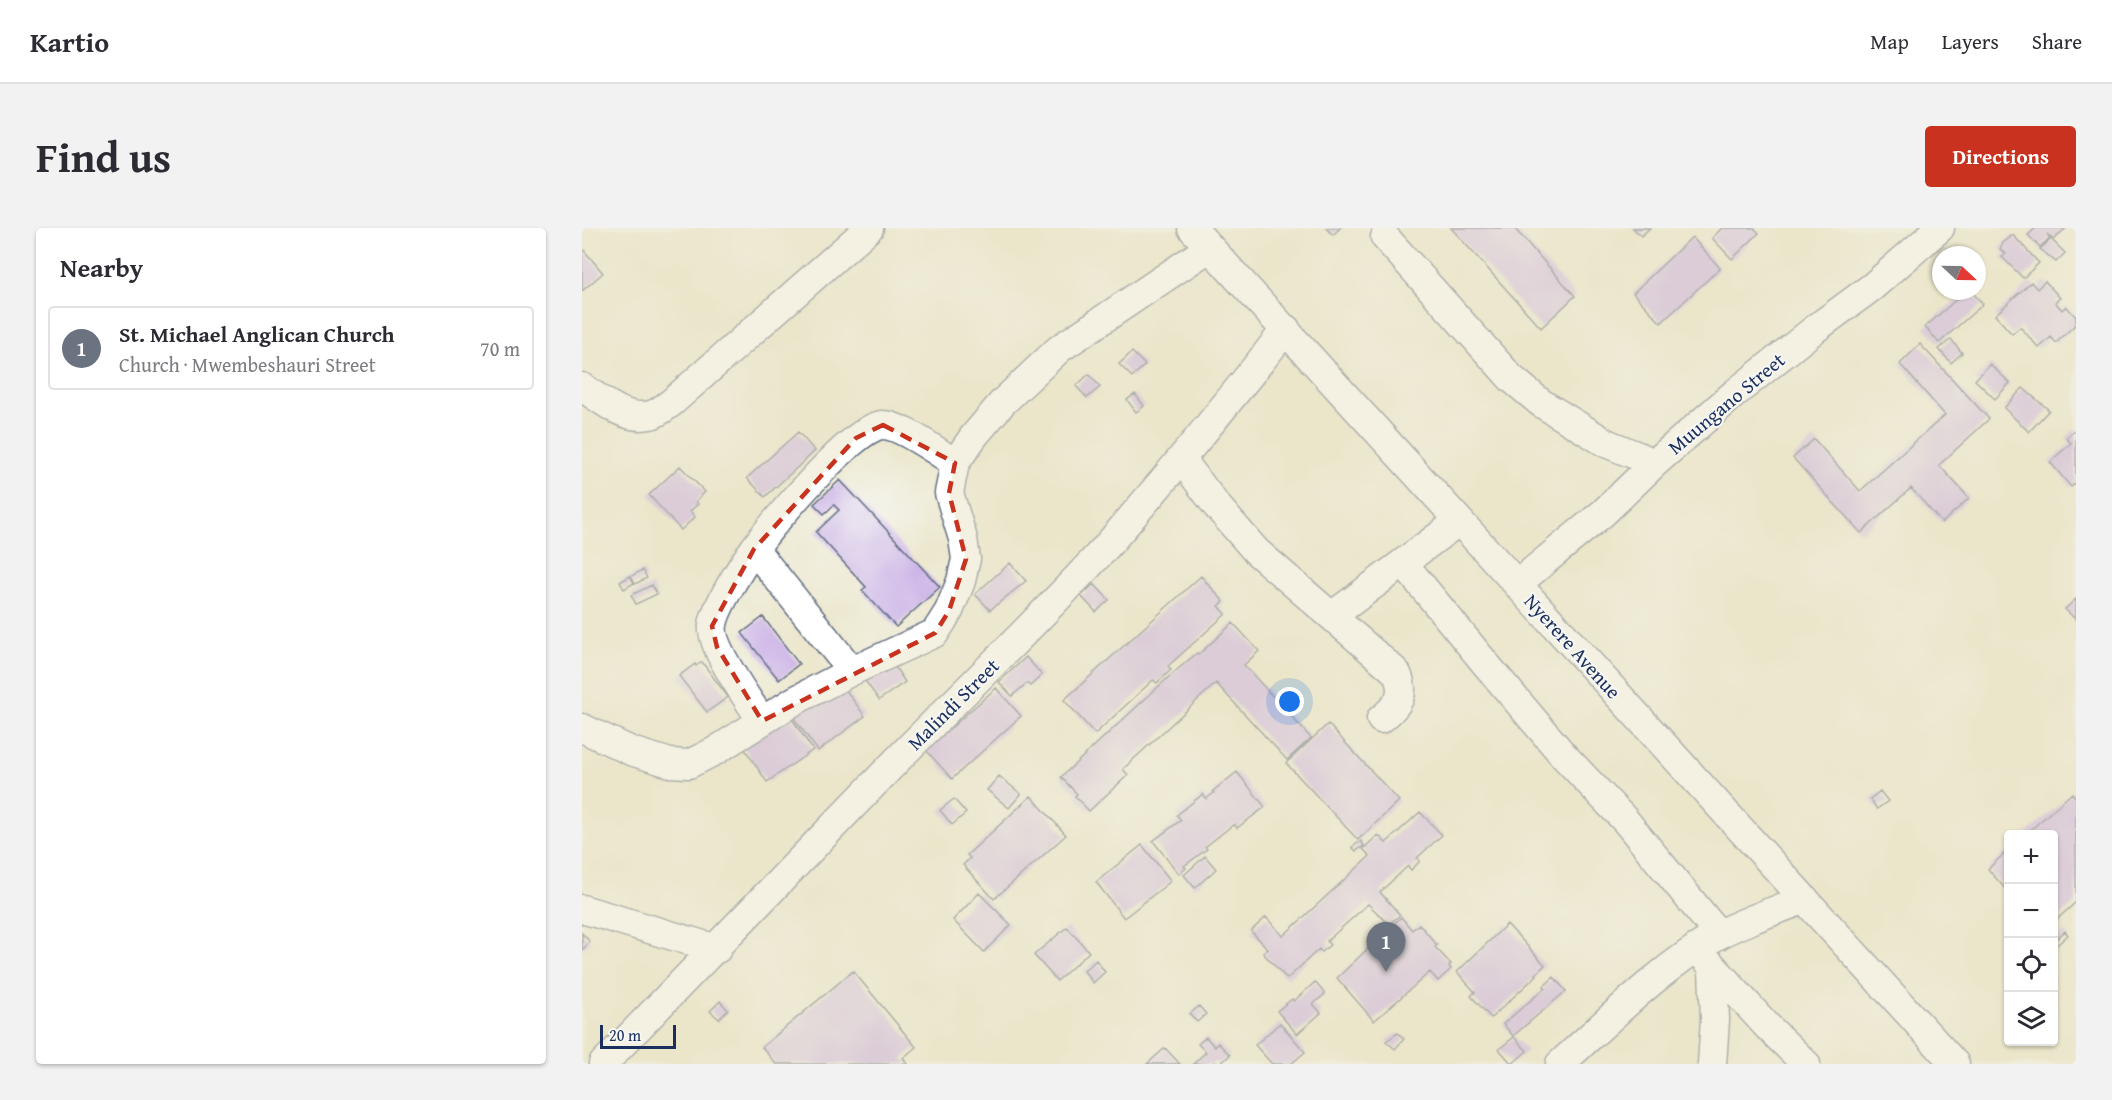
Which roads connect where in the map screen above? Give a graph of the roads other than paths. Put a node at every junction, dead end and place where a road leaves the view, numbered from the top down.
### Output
1 (869, 228) edge
2 (1940, 228) edge
3 (1385, 237) dead end
4 (1200, 238) edge
5 (1286, 329) junction
6 (582, 387) edge
7 (1182, 460) junction
8 (955, 463) junction
9 (1655, 463) junction
10 (1459, 521) junction
11 (754, 549) junction
12 (1404, 564) junction
13 (1517, 584) junction
14 (1332, 616) junction
15 (852, 671) junction
16 (1381, 719) dead end
17 (762, 721) junction
18 (582, 728) edge
19 (1805, 899) junction
20 (582, 909) edge
21 (717, 949) junction
22 (1709, 951) junction
23 (603, 1064) edge
24 (1560, 1064) edge
25 (1712, 1064) edge
26 (1806, 1064) edge
27 (1955, 1064) edge

1 - 6 street
2 - 9 street, Muungano Street
3 - 9 street
4 - 5 street, Nyerere Avenue
4 - 8 street
5 - 7 street, Malindi Street
5 - 10 street, Nyerere Avenue
7 - 14 street
7 - 21 street, Malindi Street
8 - 11 street
8 - 15 street
9 - 13 street, Muungano Street
10 - 12 street
10 - 13 street, Nyerere Avenue
11 - 15 street
11 - 17 street
12 - 14 street
12 - 22 street
13 - 19 street, Nyerere Avenue
14 - 16 street
15 - 17 street
17 - 18 street
19 - 22 street
19 - 27 street, Nyerere Avenue
20 - 21 street
21 - 23 street, Malindi Street
22 - 24 street
22 - 25 street
22 - 26 street

